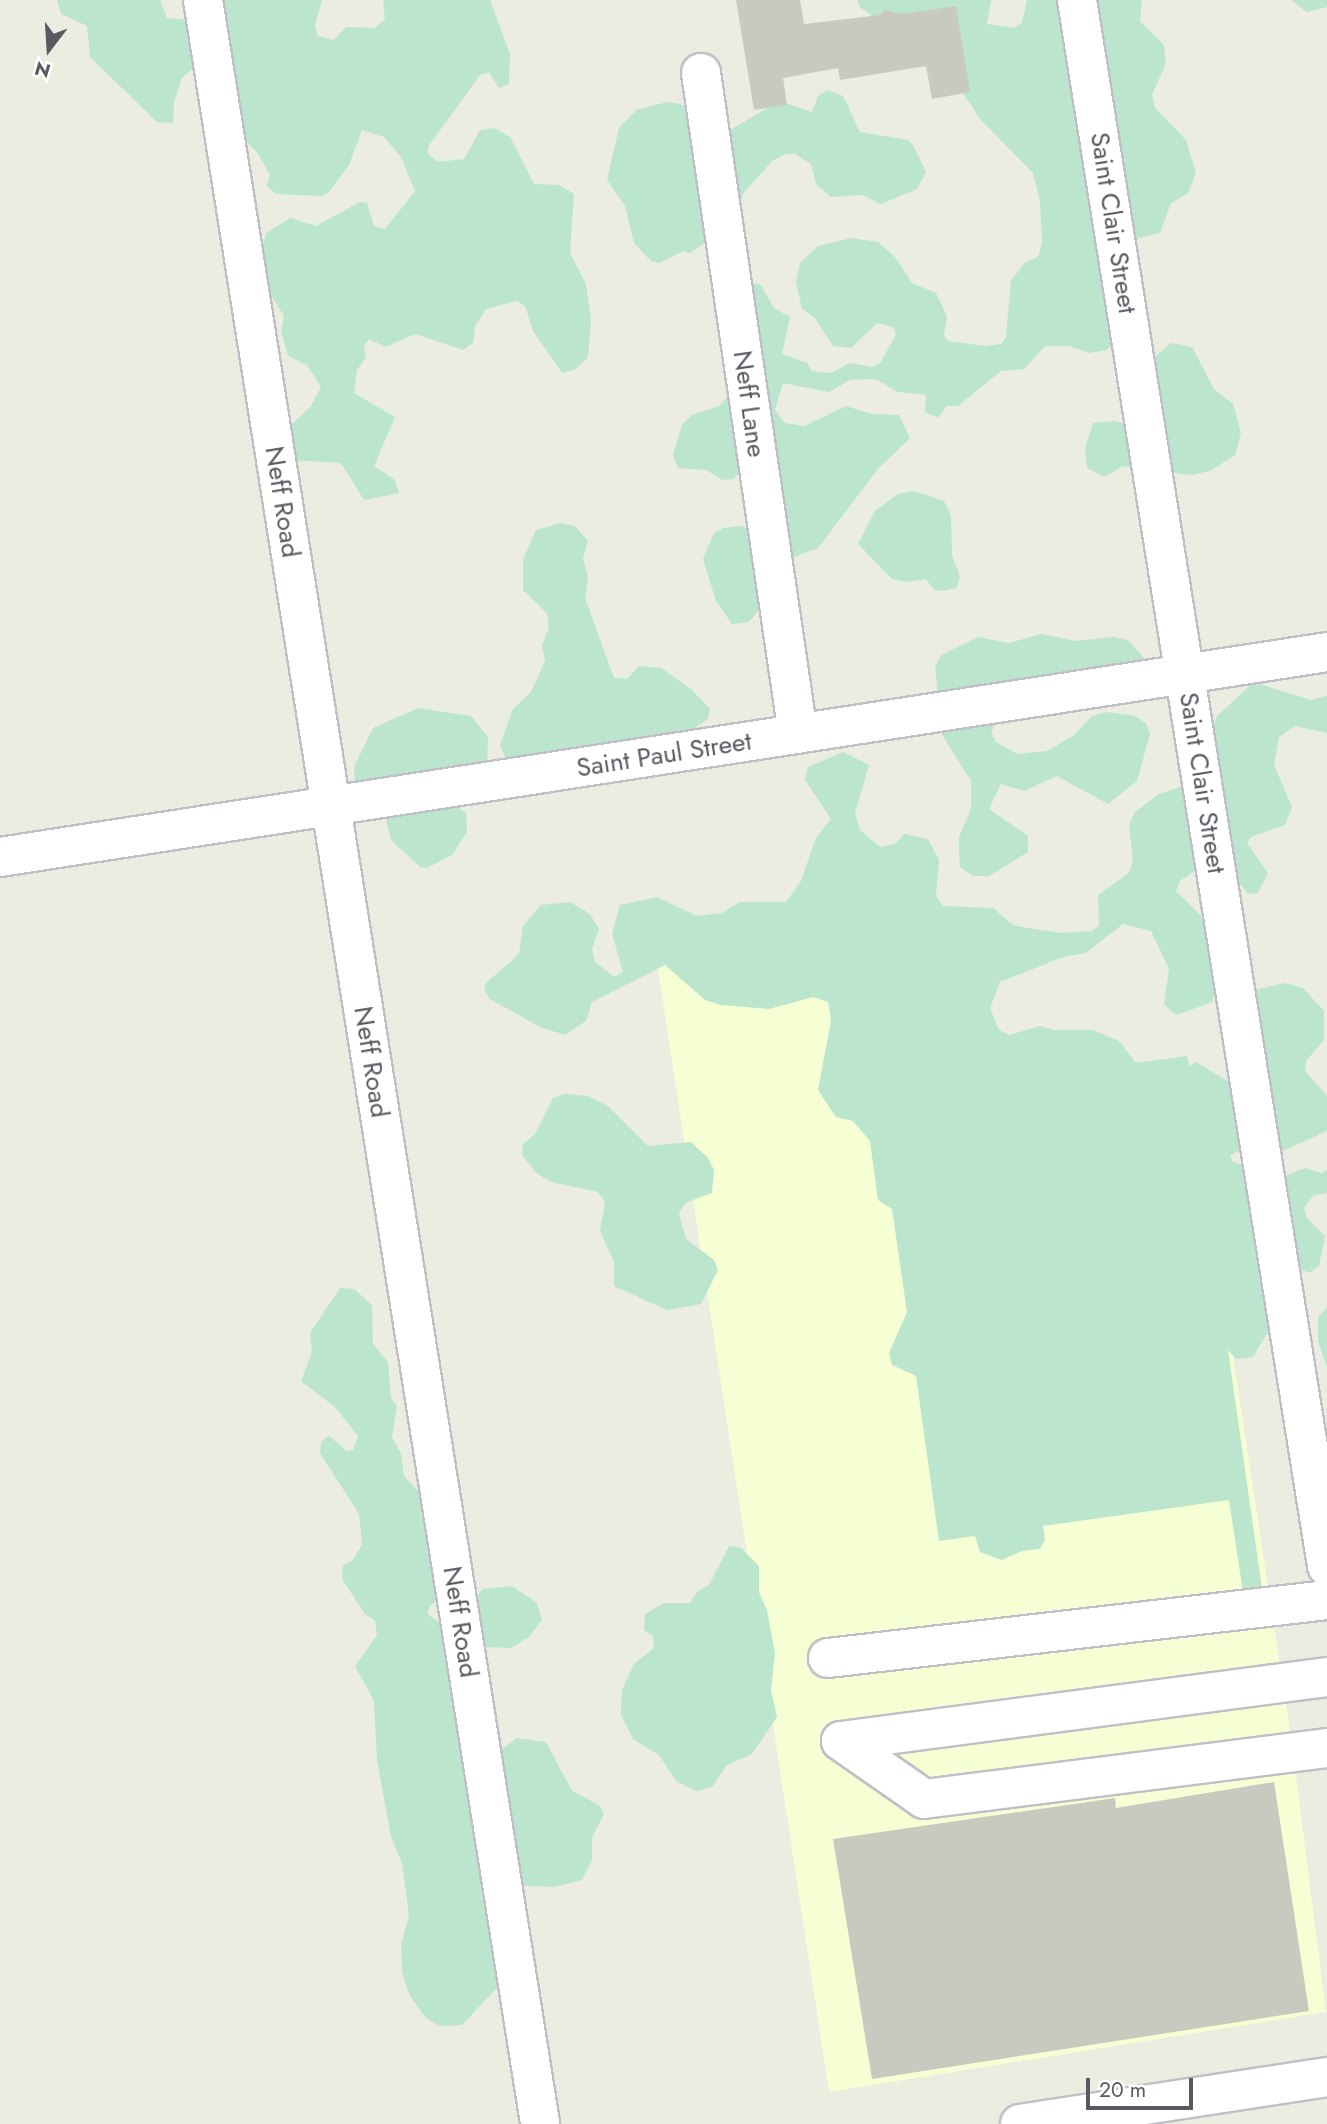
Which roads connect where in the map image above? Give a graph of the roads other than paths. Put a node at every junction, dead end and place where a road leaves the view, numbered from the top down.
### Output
1 (203, 0) edge
2 (1077, 0) edge
3 (701, 73) dead end
4 (1327, 652) edge
5 (1185, 674) junction
6 (798, 734) junction
7 (330, 806) junction
8 (0, 857) edge
9 (1327, 1566) edge
10 (1327, 1600) edge
11 (828, 1658) dead end
12 (1327, 1677) edge
13 (1327, 1748) edge
14 (1327, 2077) edge
15 (540, 2124) edge
16 (1020, 2124) edge

1 - 7 street, Neff Road
2 - 5 street, Saint Clair Street
3 - 6 street, Neff Lane
4 - 5 street, Saint Paul Street
5 - 6 street, Saint Paul Street
5 - 9 street, Saint Clair Street
6 - 7 street, Saint Paul Street
7 - 8 street, Saint Paul Street
7 - 15 street, Neff Road
10 - 11 street
12 - 13 street
14 - 16 street

